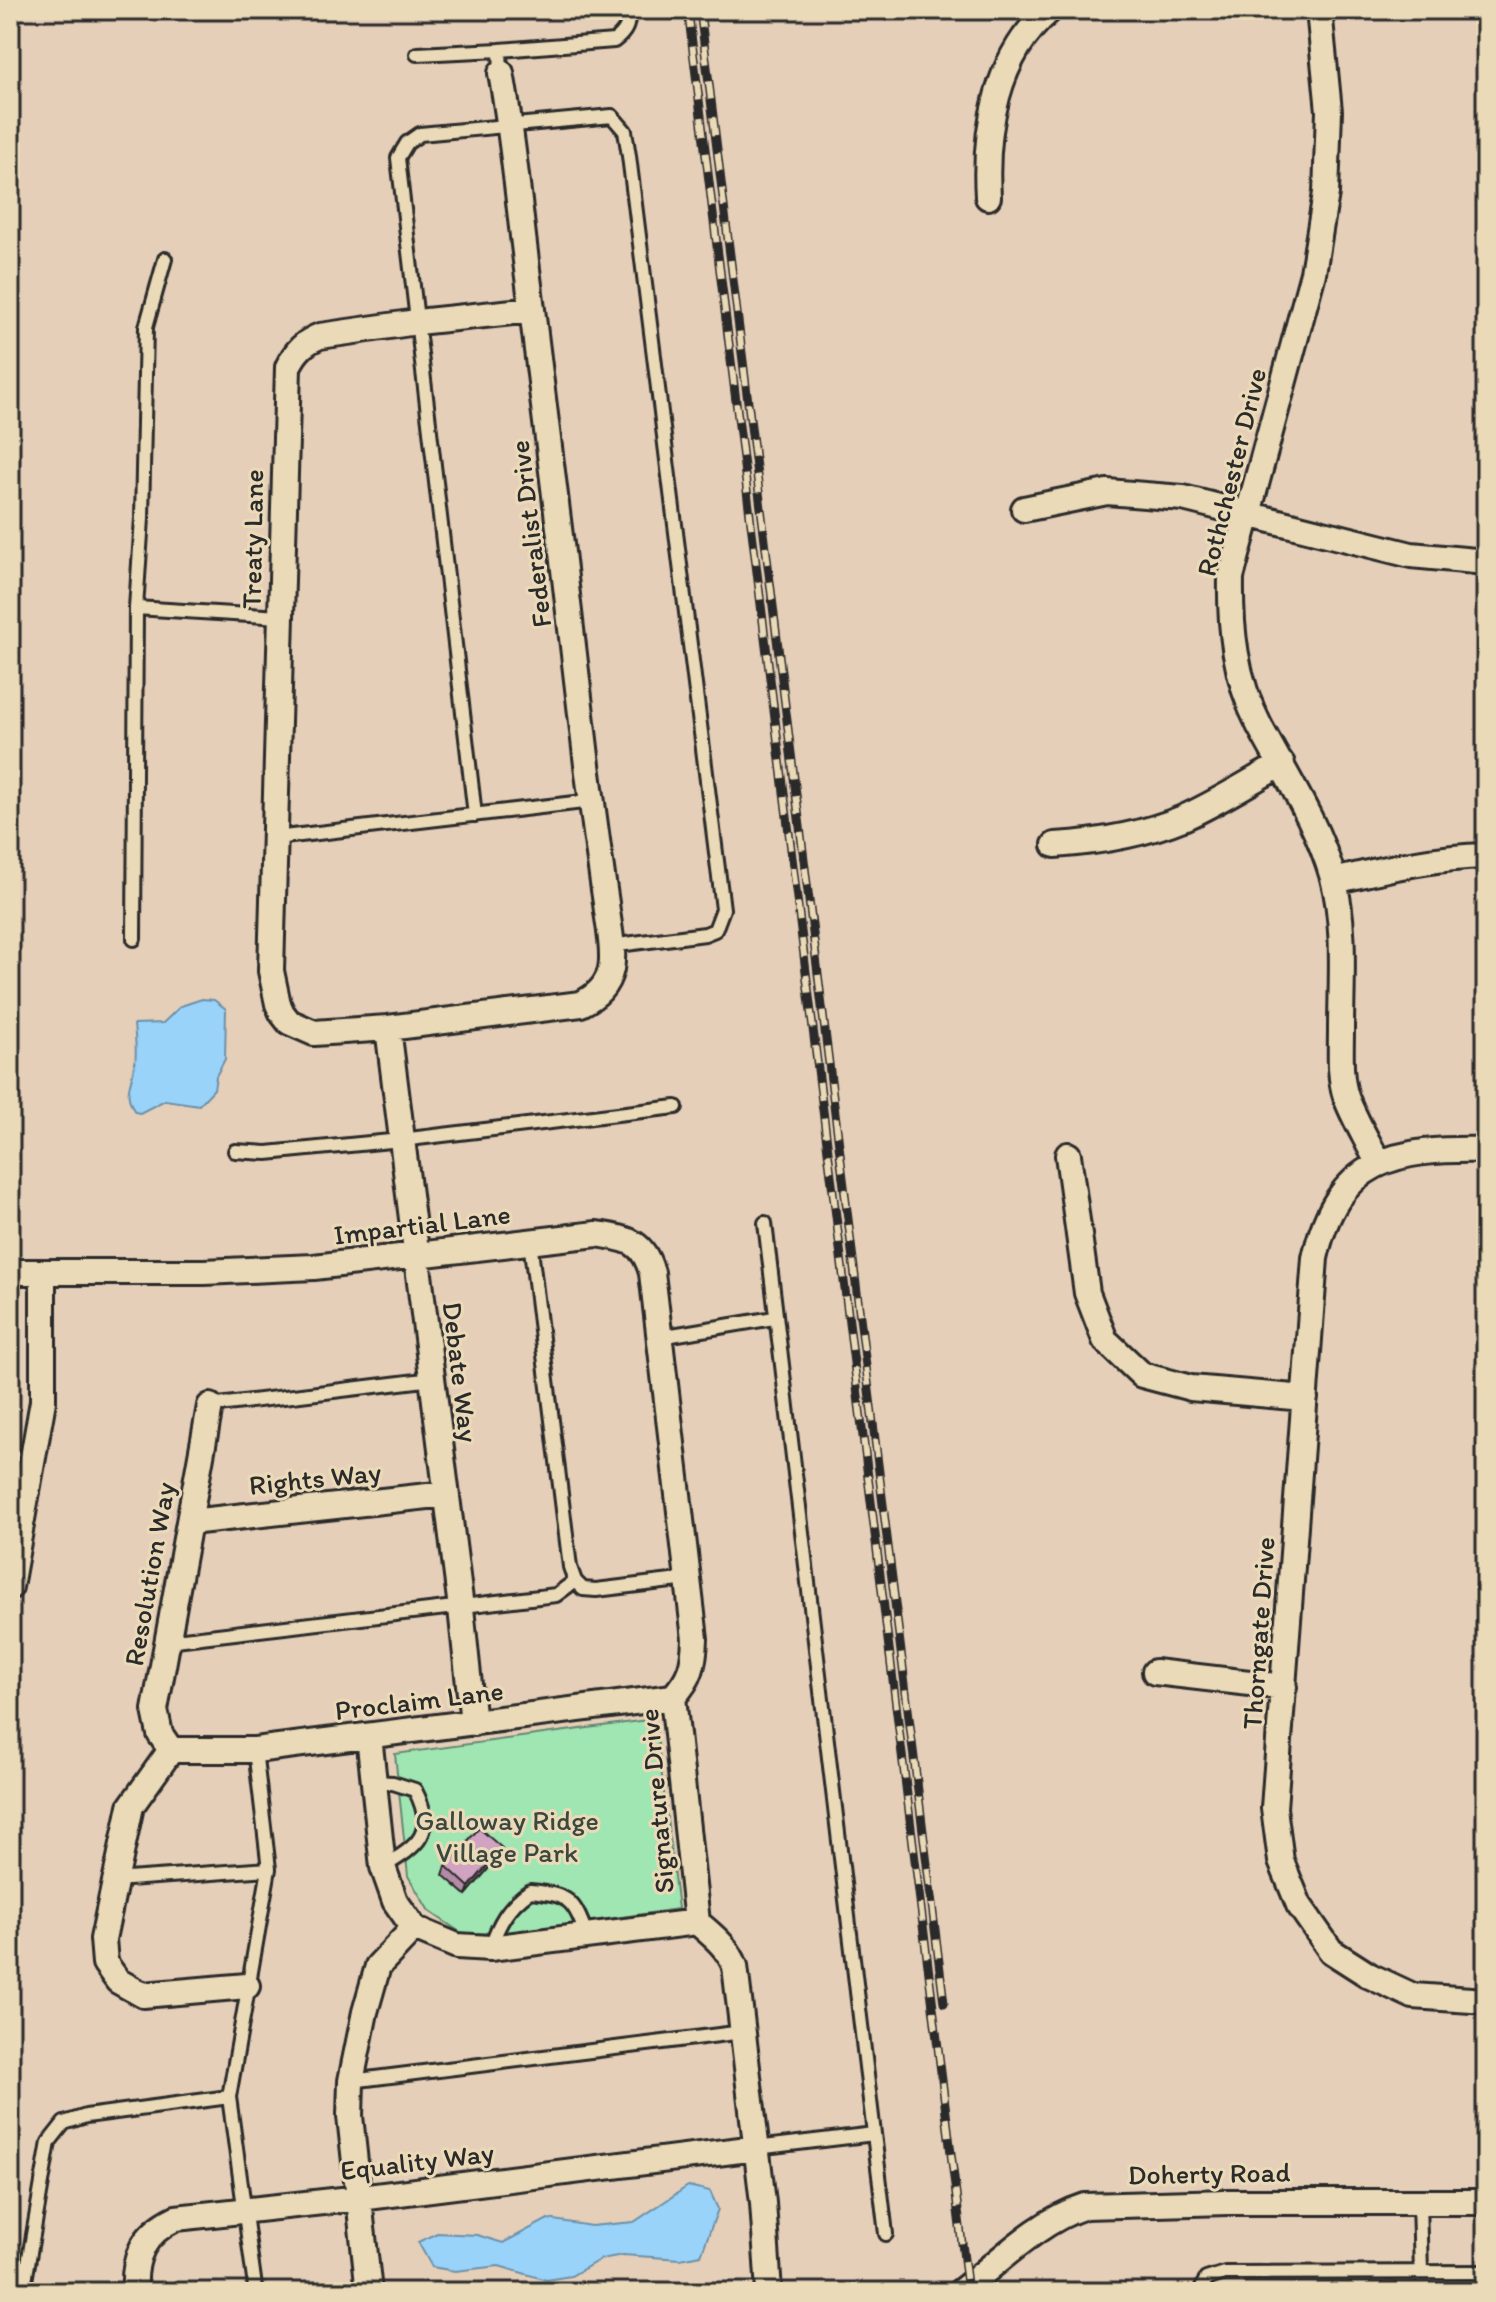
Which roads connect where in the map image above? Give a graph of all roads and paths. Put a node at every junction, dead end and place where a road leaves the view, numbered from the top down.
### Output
1 (628, 10) edge
2 (1050, 10) edge
3 (1319, 10) edge
4 (417, 54) dead end
5 (501, 62) junction
6 (511, 124) junction
7 (988, 197) dead end
8 (165, 259) dead end
9 (532, 310) junction
10 (417, 322) junction
11 (1024, 509) dead end
12 (1248, 514) junction
13 (1486, 562) edge
14 (136, 608) junction
15 (280, 617) junction
16 (1282, 764) junction
17 (592, 801) junction
18 (475, 815) junction
19 (275, 838) junction
20 (1055, 845) dead end
21 (1486, 856) edge
22 (1334, 881) junction
23 (134, 939) dead end
24 (610, 946) junction
25 (388, 1028) junction
26 (676, 1107) dead end
27 (401, 1140) junction
28 (1486, 1150) edge
29 (235, 1151) dead end
30 (1068, 1155) dead end
31 (1378, 1163) junction
32 (765, 1223) dead end
33 (530, 1241) junction
34 (642, 1250) joint
35 (415, 1257) junction
36 (10, 1272) edge
37 (43, 1272) junction
38 (774, 1318) junction
39 (660, 1337) junction
40 (433, 1379) junction
41 (1305, 1398) junction
42 (210, 1406) joint
43 (446, 1494) junction
44 (190, 1522) junction
45 (688, 1579) junction
46 (575, 1581) junction
47 (10, 1587) edge
48 (461, 1608) junction
49 (167, 1641) junction
50 (1155, 1672) dead end
51 (1284, 1687) junction
52 (673, 1697) junction
53 (473, 1723) junction
54 (369, 1736) junction
55 (171, 1750) junction
56 (255, 1750) junction
57 (373, 1782) junction
58 (383, 1867) junction
59 (269, 1869) junction
60 (114, 1880) junction
61 (697, 1922) junction
62 (414, 1928) junction
63 (587, 1936) junction
64 (490, 1948) junction
65 (247, 1986) junction
66 (1486, 2001) edge
67 (743, 2032) junction
68 (351, 2081) junction
69 (229, 2097) junction
70 (874, 2134) junction
71 (756, 2148) junction
72 (360, 2198) junction
73 (1419, 2202) junction
74 (1486, 2202) edge
75 (245, 2212) junction
76 (886, 2234) dead end
77 (1421, 2272) junction
78 (1486, 2272) edge
79 (24, 2287) dead end
80 (255, 2287) dead end
81 (135, 2292) edge
82 (369, 2292) edge
83 (769, 2292) edge
84 (960, 2292) edge
85 (1200, 2292) edge

1 - 5 lane
2 - 7 street
3 - 12 street, Rothchester Drive
4 - 5 lane
5 - 6 street, Federalist Drive
6 - 9 street, Federalist Drive
6 - 10 lane
6 - 24 lane
8 - 14 lane
9 - 10 street, Treaty Lane
9 - 17 street, Federalist Drive
10 - 15 street, Treaty Lane
10 - 18 lane
11 - 12 street
12 - 13 street
12 - 16 street, Rothchester Drive
14 - 15 lane
14 - 23 lane
15 - 19 street, Treaty Lane
16 - 20 street
16 - 22 street, Rothchester Drive
17 - 18 lane
17 - 24 street, Federalist Drive
18 - 19 lane
19 - 25 street, Treaty Lane
21 - 22 street
22 - 31 street, Rothchester Drive
24 - 25 street, Federalist Drive
25 - 27 street, Debate Way
26 - 27 lane
27 - 29 lane
27 - 35 street, Debate Way
28 - 31 street
30 - 41 street
31 - 41 street, Thorngate Drive
32 - 38 lane
33 - 34 street, Impartial Lane
33 - 35 street, Impartial Lane
33 - 46 lane
34 - 39 street, Signature Drive
35 - 37 street, Impartial Lane
35 - 40 street, Debate Way
36 - 37 street, Impartial Lane
37 - 47 street
38 - 39 lane
38 - 70 lane
39 - 45 street, Signature Drive
40 - 42 lane
40 - 43 street, Debate Way
41 - 51 street, Thorngate Drive
42 - 44 street, Resolution Way
43 - 44 street, Rights Way
43 - 48 street, Debate Way
44 - 49 street, Resolution Way
45 - 46 lane
45 - 52 street, Signature Drive
46 - 48 lane
48 - 49 lane
48 - 53 street, Debate Way
49 - 55 street, Resolution Way
50 - 51 street
51 - 66 street, Thorngate Drive
52 - 53 street, Proclaim Lane
52 - 61 street, Signature Drive
53 - 54 street, Proclaim Lane
54 - 56 street, Proclaim Lane
54 - 57 street
55 - 56 street, Proclaim Lane
55 - 60 street
56 - 59 lane
57 - 58 street
57 - 58 lane
58 - 62 street
59 - 60 lane
59 - 65 lane
60 - 65 street
61 - 63 street
61 - 67 street, Signature Drive
62 - 64 street
62 - 68 street
63 - 64 street
63 - 64 lane
65 - 69 lane
67 - 68 lane
67 - 71 street, Signature Drive
68 - 72 street
69 - 75 lane
69 - 79 lane
70 - 71 lane
70 - 76 lane
71 - 72 street, Equality Way
71 - 83 street, Signature Drive
72 - 75 street, Equality Way
72 - 82 street
73 - 74 street, Doherty Road
73 - 77 lane
73 - 84 street, Doherty Road
75 - 80 lane
75 - 81 street, Equality Way
77 - 78 lane
77 - 85 lane

